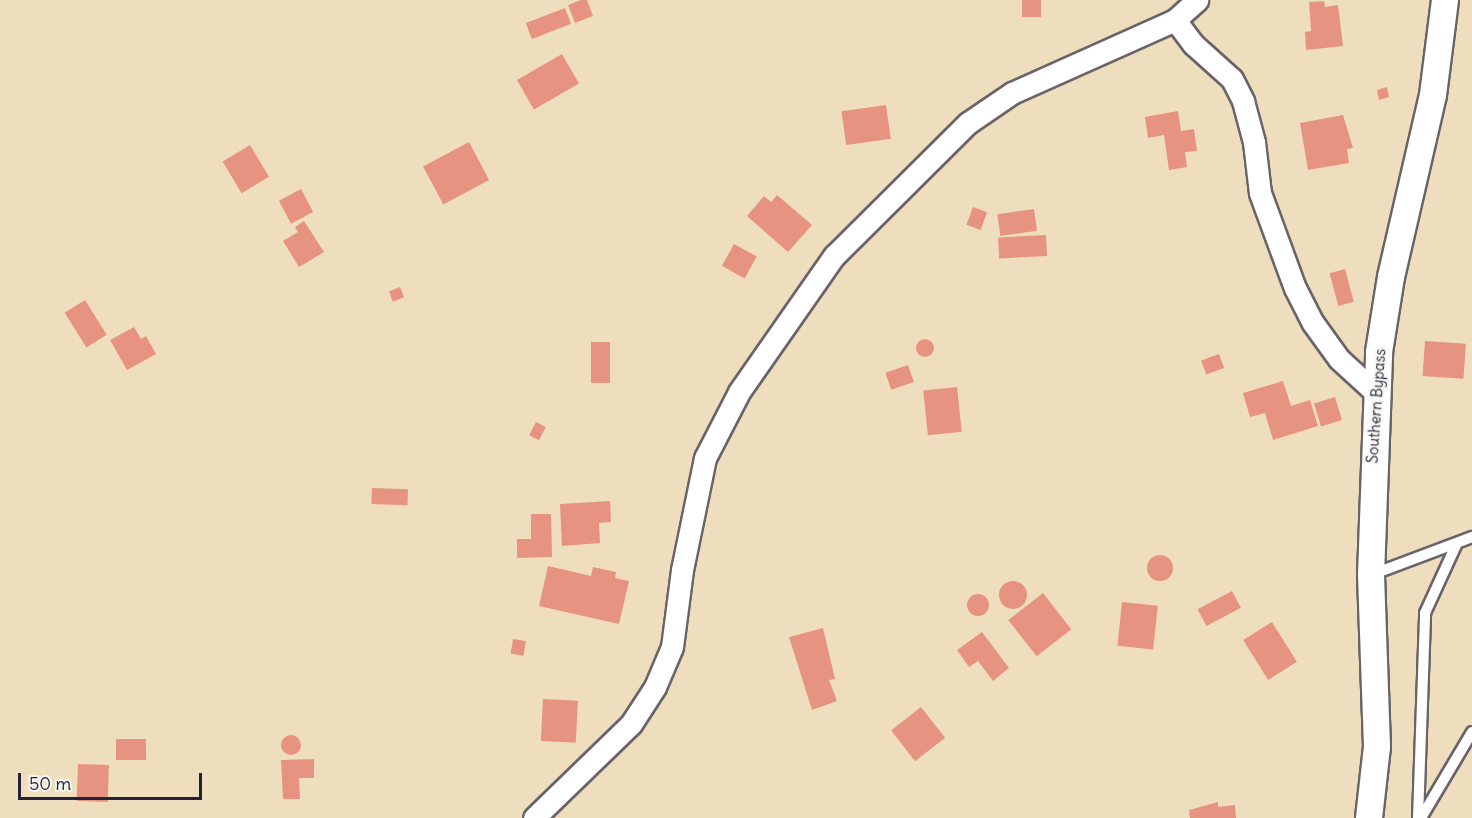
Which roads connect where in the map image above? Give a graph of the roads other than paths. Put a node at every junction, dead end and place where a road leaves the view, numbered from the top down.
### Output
1 (1197, 0) edge
2 (1445, 0) edge
3 (1174, 20) junction
4 (1375, 392) junction
5 (1472, 537) edge
6 (1457, 543) junction
7 (1371, 575) junction
8 (1472, 732) edge
9 (1368, 812) edge
10 (534, 818) edge
11 (1420, 818) edge

1 - 3 street
2 - 4 street, Southern Bypass
3 - 4 street
3 - 10 street
4 - 7 street, Southern Bypass
5 - 6 lane
6 - 7 lane
6 - 11 lane
7 - 9 street, Southern Bypass
8 - 11 lane

